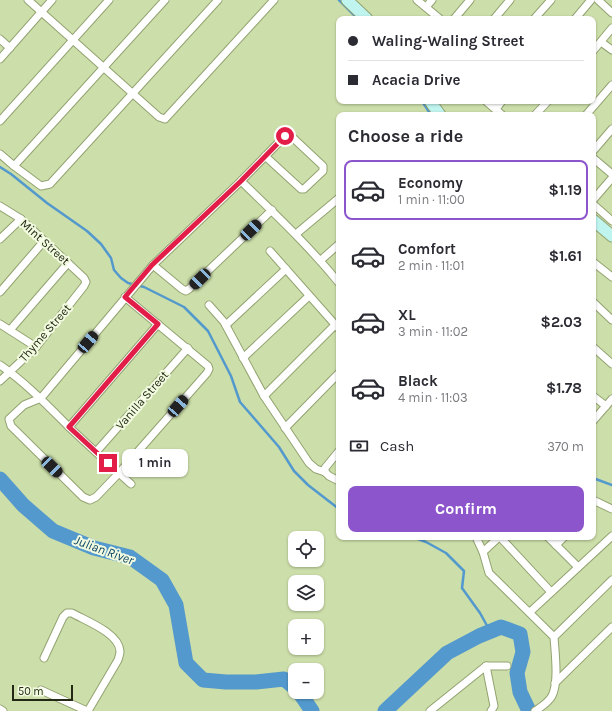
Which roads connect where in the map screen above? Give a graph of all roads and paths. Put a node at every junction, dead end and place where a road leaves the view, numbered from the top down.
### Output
1 (28, 0) edge
2 (52, 0) edge
3 (109, 0) edge
4 (165, 0) edge
5 (218, 0) edge
6 (274, 0) edge
7 (347, 0) edge
8 (417, 0) edge
9 (432, 0) edge
10 (470, 0) edge
11 (510, 0) edge
12 (550, 0) edge
13 (591, 0) edge
14 (598, 0) edge
15 (426, 7) junction
16 (41, 12) junction
17 (612, 13) edge
18 (364, 16) edge
19 (436, 16) edge
20 (457, 16) edge
21 (497, 16) edge
22 (537, 16) edge
23 (577, 16) edge
24 (612, 28) edge
25 (0, 39) edge
26 (73, 41) junction
27 (601, 42) junction
28 (10, 48) junction
29 (596, 48) edge
30 (612, 50) edge
31 (0, 59) edge
32 (104, 68) junction
33 (612, 85) edge
34 (133, 93) junction
35 (596, 103) edge
36 (490, 104) edge
37 (500, 104) edge
38 (545, 104) edge
39 (596, 104) edge
40 (496, 109) junction
41 (499, 112) edge
42 (538, 112) edge
43 (589, 112) edge
44 (0, 121) edge
45 (612, 129) edge
46 (596, 148) edge
47 (0, 154) edge
48 (265, 156) junction
49 (596, 161) edge
50 (14, 166) junction
51 (612, 174) edge
52 (612, 178) edge
53 (241, 181) junction
54 (596, 197) edge
55 (336, 201) edge
56 (0, 206) edge
57 (596, 207) edge
58 (272, 210) junction
59 (21, 220) junction
60 (612, 221) edge
61 (596, 223) edge
62 (296, 234) junction
63 (612, 236) edge
64 (0, 239) edge
65 (44, 241) junction
66 (336, 247) edge
67 (270, 251) dead end
68 (321, 260) junction
69 (68, 263) junction
70 (596, 264) edge
71 (152, 265) junction
72 (286, 269) junction
73 (612, 277) edge
74 (336, 279) edge
75 (86, 282) joint
76 (0, 292) edge
77 (309, 296) junction
78 (125, 297) junction
79 (209, 305) dead end
80 (596, 305) edge
81 (612, 320) edge
82 (0, 324) edge
83 (158, 324) junction
84 (226, 325) junction
85 (336, 326) edge
86 (336, 328) edge
87 (10, 330) junction
88 (36, 347) junction
89 (188, 348) junction
90 (596, 350) edge
91 (243, 358) junction
92 (612, 364) edge
93 (0, 365) edge
94 (10, 372) junction
95 (336, 376) edge
96 (0, 380) edge
97 (264, 396) junction
98 (41, 398) junction
99 (596, 398) edge
100 (612, 399) edge
101 (606, 406) junction
102 (596, 418) edge
103 (69, 427) junction
104 (285, 428) junction
105 (96, 452) junction
106 (336, 455) edge
107 (325, 472) junction
108 (119, 473) junction
109 (336, 480) edge
110 (130, 484) dead end
111 (596, 503) edge
112 (612, 509) edge
113 (612, 536) edge
114 (477, 540) edge
115 (496, 540) edge
116 (502, 540) edge
117 (551, 540) edge
118 (561, 540) edge
119 (556, 545) junction
120 (483, 552) junction
121 (578, 567) junction
122 (612, 580) edge
123 (551, 592) junction
124 (530, 612) junction
125 (612, 628) edge
126 (554, 637) junction
127 (44, 658) dead end
128 (486, 666) junction
129 (507, 666) dead end
130 (555, 683) junction
131 (41, 690) dead end
132 (0, 709) edge
133 (3, 711) edge
134 (88, 711) edge
135 (430, 711) edge
136 (491, 711) edge
137 (536, 711) edge

1 - 16 street
2 - 16 street
3 - 26 street
4 - 32 street
5 - 34 street
6 - 34 street
7 - 18 street
8 - 15 street
9 - 15 street
10 - 20 street
11 - 21 street
12 - 22 street
13 - 23 street
14 - 17 street
15 - 19 street
16 - 26 street
16 - 28 street
24 - 27 street
25 - 28 street
26 - 32 street
26 - 44 street
27 - 29 street
27 - 30 street
28 - 31 street
32 - 34 street
32 - 50 street
33 - 35 street
34 - 50 street
36 - 40 street
37 - 40 street
38 - 42 street
39 - 43 street
40 - 41 street
45 - 46 street
47 - 50 street
48 - 48 street
48 - 53 street
49 - 51 street
52 - 54 street
53 - 58 street
53 - 71 street
55 - 62 street
56 - 59 street, Mint Street
57 - 60 street
58 - 62 street
58 - 71 street
59 - 64 street
59 - 65 street, Mint Street
61 - 63 street
62 - 68 street
65 - 69 street, Mint Street
65 - 76 street
66 - 68 street
67 - 72 street
68 - 74 street
69 - 75 street, Mint Street
69 - 87 street
70 - 73 street
71 - 78 street
72 - 77 street
72 - 84 street
75 - 88 street, Thyme Street
77 - 85 street
77 - 91 street
78 - 83 street
78 - 98 street
79 - 84 street
80 - 81 street
82 - 87 street
83 - 89 street
83 - 103 street
84 - 91 street
86 - 97 street
87 - 88 street
88 - 94 street, Thyme Street
89 - 105 street, Vanilla Street
89 - 108 street
90 - 92 street
91 - 97 street
93 - 94 street
94 - 96 street, Thyme Street
94 - 98 street
95 - 104 street
97 - 104 street
98 - 103 street
98 - 108 street
99 - 101 street
100 - 101 street
101 - 102 street
103 - 105 street
104 - 107 street
105 - 108 street
106 - 107 street
107 - 109 street
108 - 110 street
111 - 112 street
113 - 121 street
114 - 120 street
115 - 120 street
116 - 123 street
117 - 119 street
118 - 119 street
119 - 121 street
120 - 124 street
121 - 123 street
122 - 126 street
123 - 124 street
124 - 126 street
125 - 130 street
126 - 130 street
127 - 134 street
128 - 129 street
128 - 135 street
128 - 136 street
130 - 137 street
131 - 134 street
132 - 133 street

